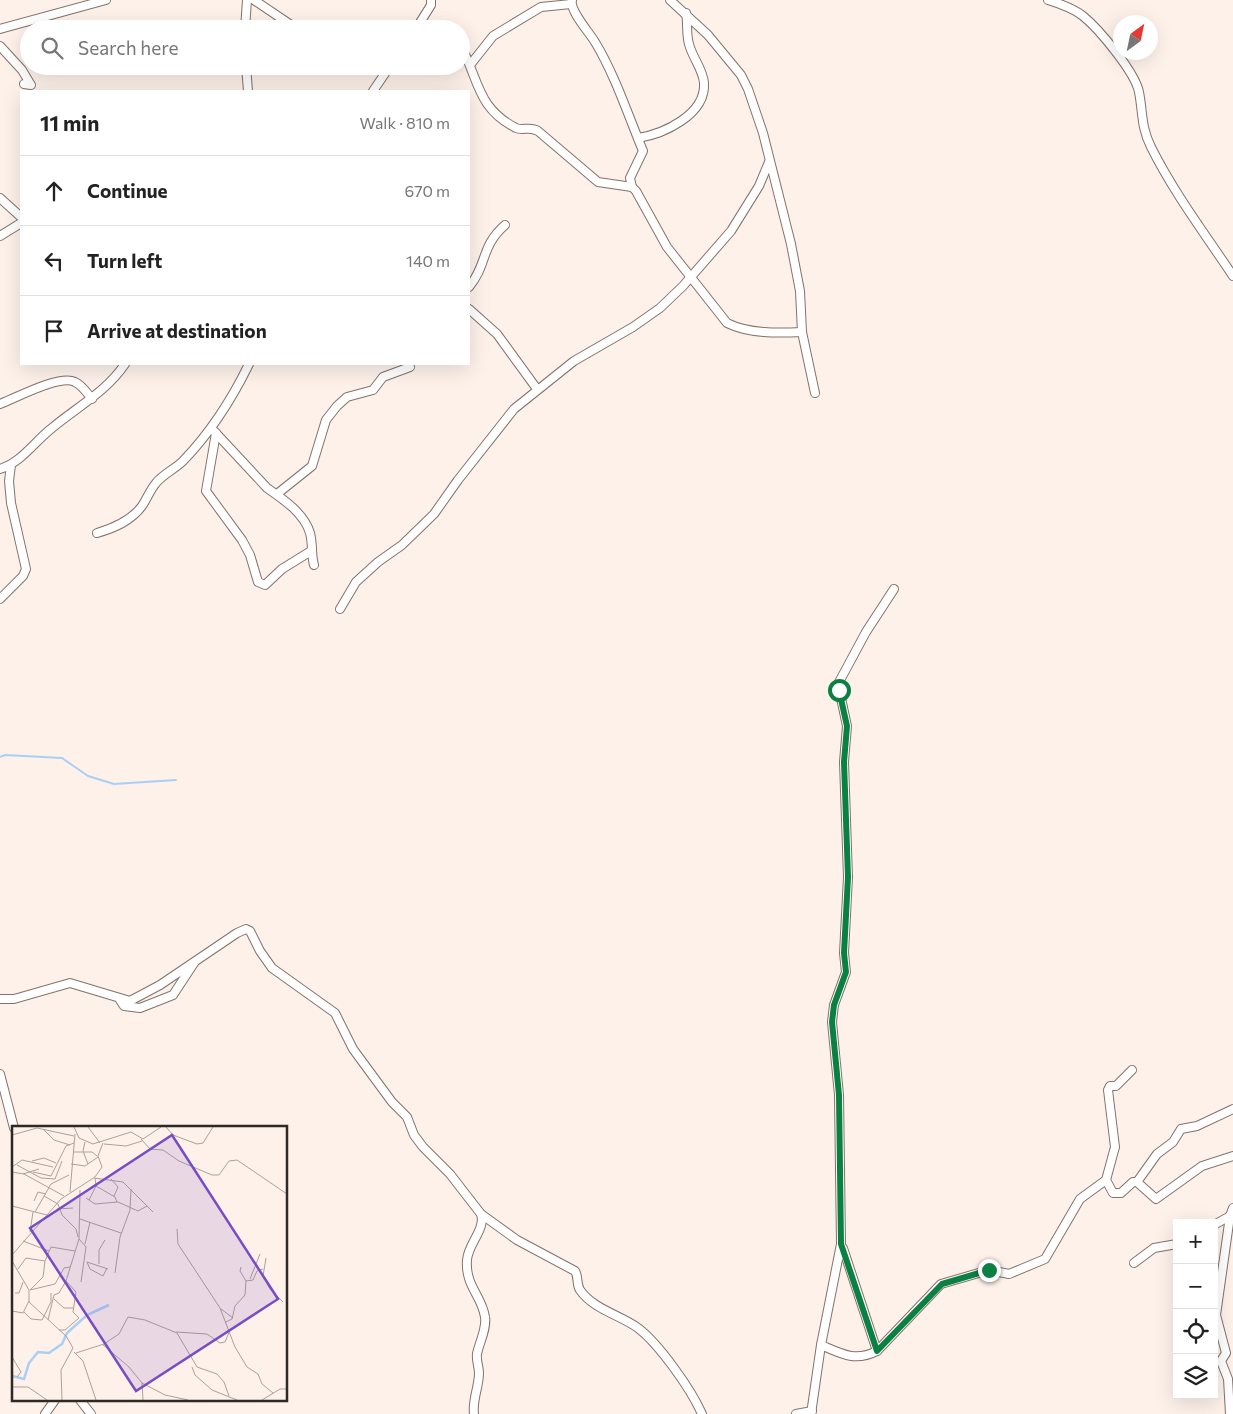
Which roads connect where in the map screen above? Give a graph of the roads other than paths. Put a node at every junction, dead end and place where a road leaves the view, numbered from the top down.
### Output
1 (106, 0) edge
2 (254, 0) edge
3 (432, 0) edge
4 (670, 0) edge
5 (1048, 0) edge
6 (246, 2) edge
7 (572, 2) edge
8 (686, 13) junction
9 (33, 20) edge
10 (245, 20) edge
11 (284, 20) edge
12 (422, 20) edge
13 (20, 24) edge
14 (0, 29) edge
15 (0, 46) edge
16 (470, 65) joint
17 (20, 68) edge
18 (25, 75) edge
19 (247, 75) edge
20 (384, 75) edge
21 (24, 84) dead end
22 (248, 90) edge
23 (374, 90) edge
24 (638, 138) junction
25 (769, 162) junction
26 (632, 187) junction
27 (0, 198) edge
28 (20, 216) edge
29 (20, 224) edge
30 (505, 224) dead end
31 (0, 236) edge
32 (1233, 276) edge
33 (690, 278) junction
34 (470, 286) edge
35 (470, 310) edge
36 (802, 332) junction
37 (124, 365) edge
38 (249, 365) edge
39 (410, 367) dead end
40 (537, 389) junction
41 (815, 393) dead end
42 (92, 399) junction
43 (0, 404) edge
44 (213, 430) junction
45 (11, 465) junction
46 (0, 468) edge
47 (278, 494) junction
48 (97, 533) dead end
49 (311, 551) junction
50 (314, 565) dead end
51 (894, 589) dead end
52 (0, 599) edge
53 (340, 608) dead end
54 (196, 961) junction
55 (0, 999) edge
56 (120, 1000) junction
57 (1132, 1070) dead end
58 (0, 1074) edge
59 (1233, 1109) edge
60 (13, 1126) edge
61 (1233, 1156) edge
62 (1106, 1180) junction
63 (1137, 1182) junction
64 (1231, 1212) edge
65 (481, 1214) junction
66 (1218, 1222) edge
67 (841, 1244) junction
68 (1173, 1245) edge
69 (1134, 1263) dead end
70 (821, 1345) junction
71 (877, 1351) junction
72 (54, 1402) edge
73 (81, 1402) edge
74 (812, 1412) edge
75 (44, 1414) edge
76 (90, 1414) edge
77 (474, 1414) edge
78 (702, 1414) edge
79 (796, 1414) edge
80 (1230, 1414) edge

1 - 9 street
2 - 11 street
3 - 12 street
4 - 8 street
5 - 32 street
6 - 10 street
7 - 16 street
7 - 24 street
8 - 24 street
8 - 25 street
13 - 14 street
15 - 17 street
16 - 26 street
18 - 21 street
19 - 22 street
20 - 23 street
24 - 26 street
25 - 33 street
25 - 36 street
26 - 33 street
27 - 28 street
29 - 31 street
30 - 34 street
33 - 36 street
33 - 40 street
35 - 40 street
36 - 41 street
37 - 42 street
38 - 44 street
39 - 47 street
40 - 53 street
42 - 43 street
42 - 45 street
44 - 47 street
44 - 48 street
44 - 49 street
45 - 46 street
45 - 52 street
47 - 49 street
49 - 50 street
51 - 67 street
54 - 56 street
54 - 56 street
54 - 65 street
55 - 56 street
57 - 62 street
58 - 60 street
59 - 63 street
61 - 63 street
62 - 63 street
62 - 71 street
64 - 66 street
64 - 80 street
65 - 77 street
65 - 78 street
67 - 70 street
67 - 71 street
68 - 69 street
70 - 71 street
70 - 74 street
72 - 75 street
73 - 76 street
74 - 79 street

